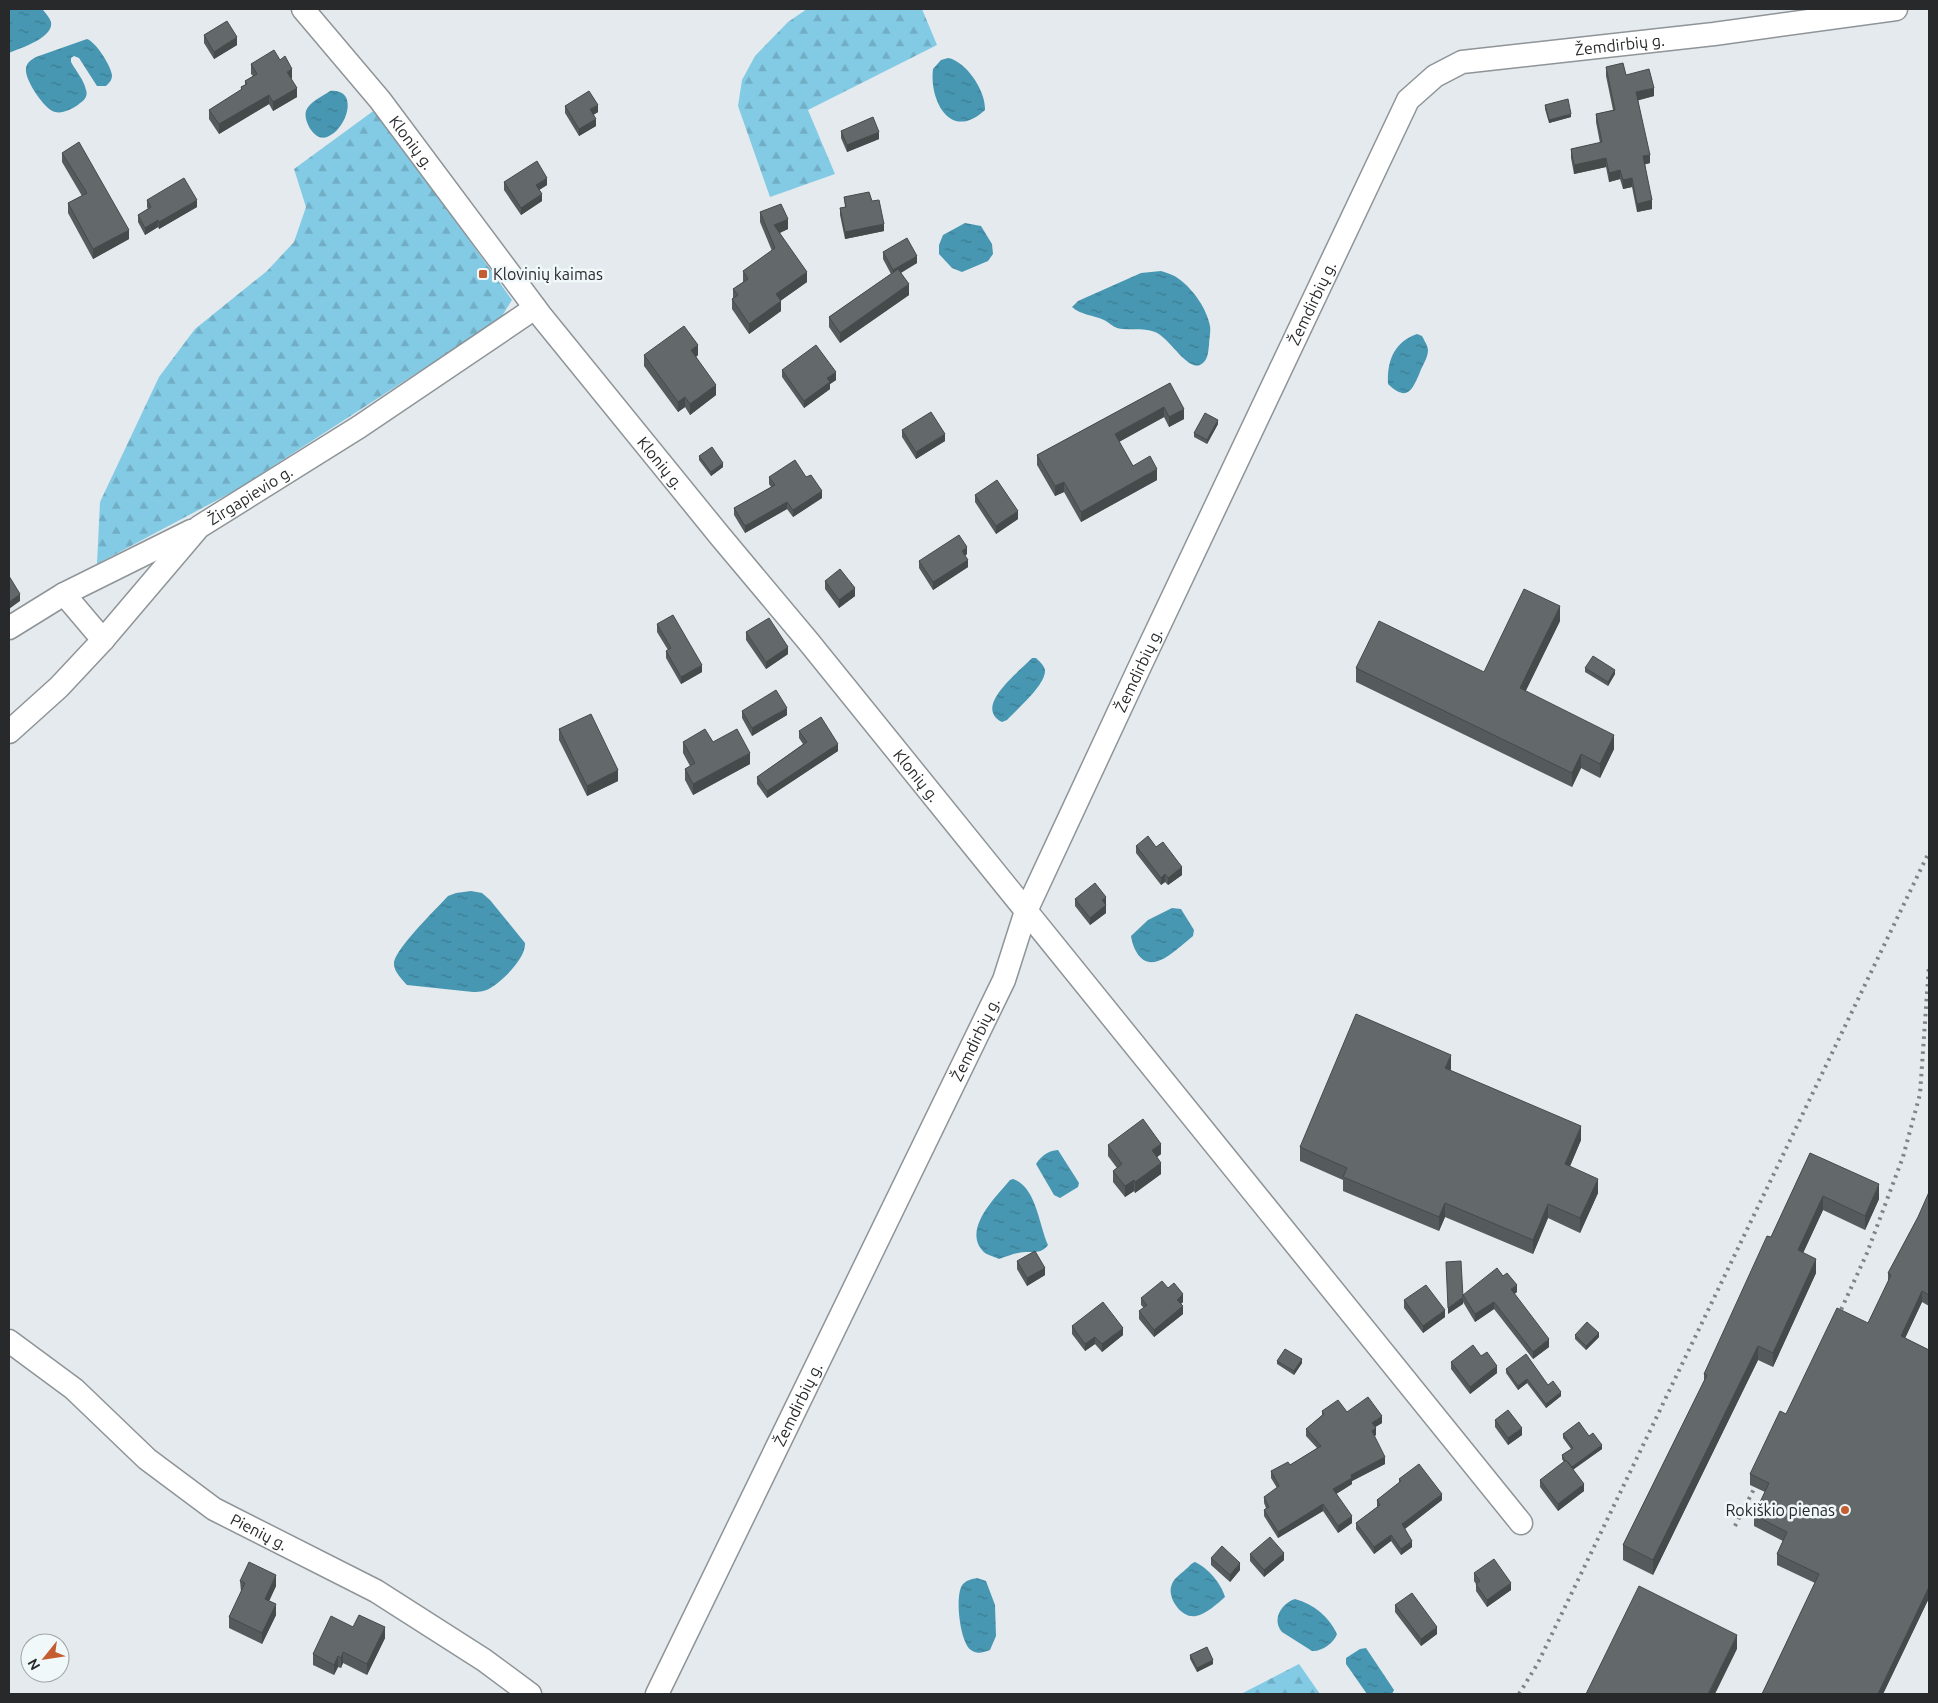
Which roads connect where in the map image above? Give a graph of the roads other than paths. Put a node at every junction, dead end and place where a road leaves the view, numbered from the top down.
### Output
1 (303, 9) edge
2 (1896, 9) edge
3 (535, 308) junction
4 (199, 527) junction
5 (64, 594) junction
6 (9, 628) edge
7 (103, 640) junction
8 (9, 732) edge
9 (1026, 912) junction
10 (9, 1341) edge
11 (1521, 1524) dead end
12 (530, 1694) edge
13 (657, 1694) edge

1 - 3 street, Klonių g.
2 - 9 street, Žemdirbių g.
3 - 4 street, Žirgapievio g.
3 - 9 street, Klonių g.
4 - 5 street
4 - 7 street, Žirgapievio g.
5 - 6 street
5 - 7 street
7 - 8 street, Žirgapievio g.
9 - 11 street, Klonių g.
9 - 13 street, Žemdirbių g.
10 - 12 street, Pienių g.

